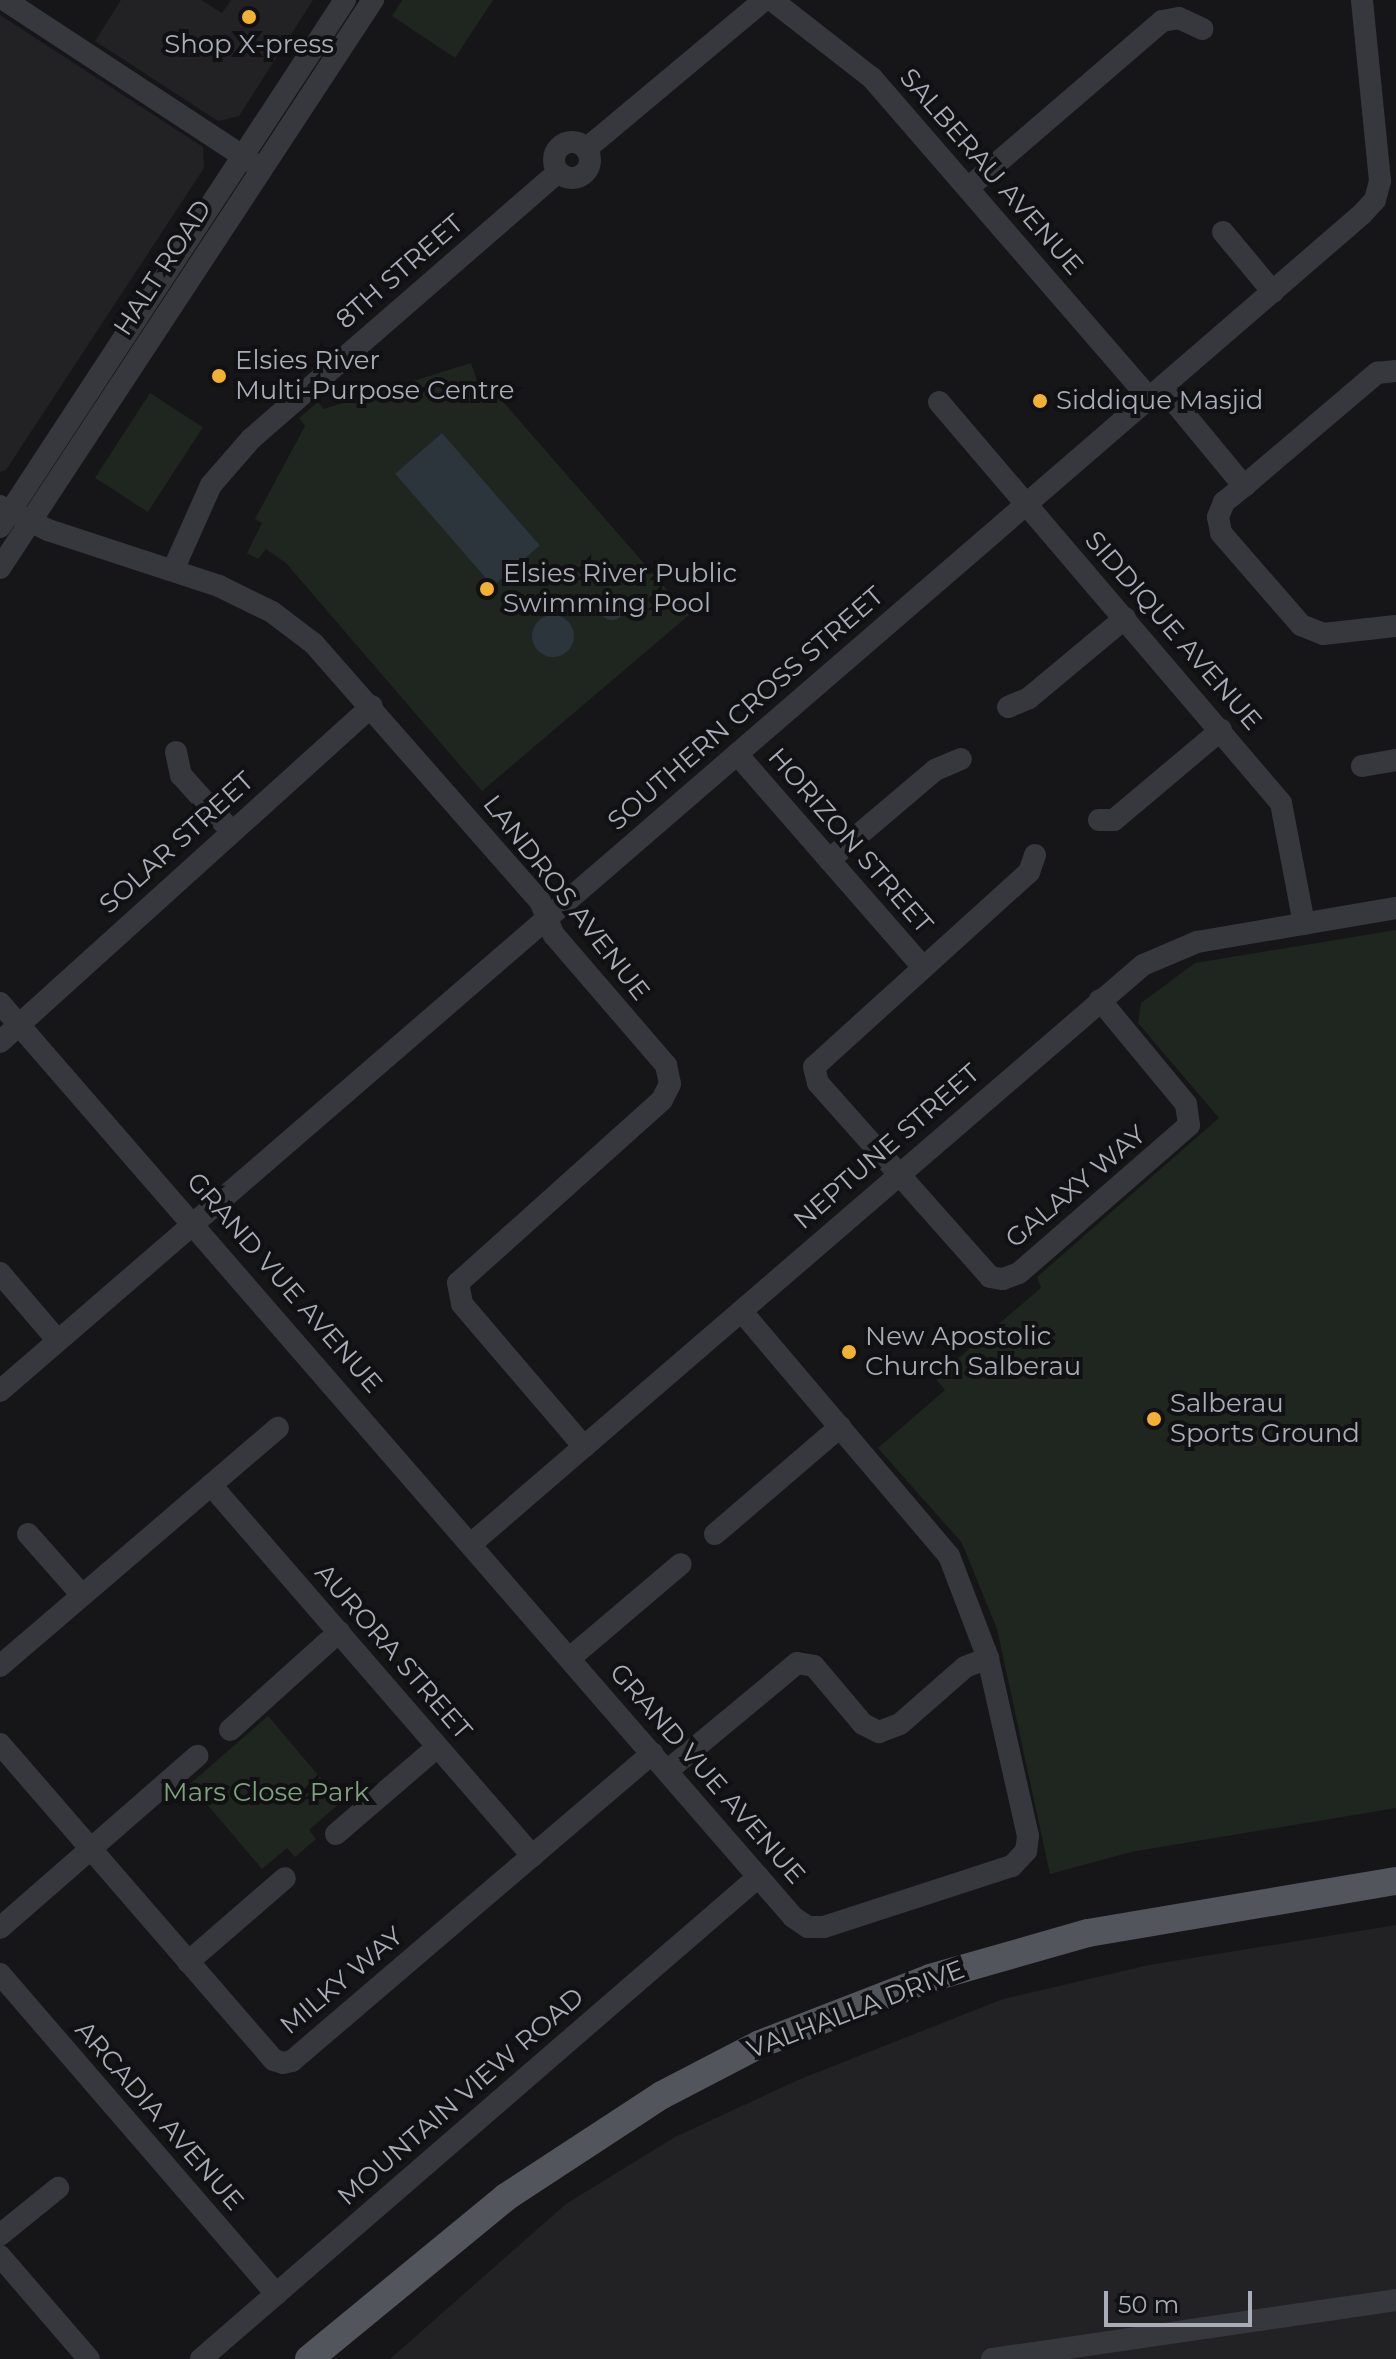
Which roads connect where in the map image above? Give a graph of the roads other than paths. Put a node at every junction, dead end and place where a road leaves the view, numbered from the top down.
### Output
1 (5, 0) edge
2 (345, 0) edge
3 (373, 0) edge
4 (764, 0) edge
5 (772, 0) edge
6 (1362, 0) edge
7 (1203, 29) dead end
8 (243, 156) junction
9 (262, 169) junction
10 (968, 188) junction
11 (1223, 232) dead end
12 (1273, 292) junction
13 (1396, 371) edge
14 (1156, 393) junction
15 (939, 402) dead end
16 (1244, 486) junction
17 (1027, 505) junction
18 (10, 517) edge
19 (0, 568) edge
20 (173, 570) junction
21 (1125, 618) junction
22 (1396, 626) edge
23 (372, 706) junction
24 (1008, 707) dead end
25 (1221, 730) junction
26 (176, 752) dead end
27 (737, 754) junction
28 (961, 759) dead end
29 (1396, 760) edge
30 (1362, 766) dead end
31 (1099, 820) dead end
32 (231, 831) junction
33 (1035, 855) dead end
34 (829, 860) junction
35 (1396, 908) edge
36 (547, 918) junction
37 (1304, 924) junction
38 (921, 965) junction
39 (1100, 1000) junction
40 (0, 1003) edge
41 (19, 1023) junction
42 (0, 1042) edge
43 (900, 1174) junction
44 (195, 1223) junction
45 (0, 1273) edge
46 (741, 1311) junction
47 (58, 1341) junction
48 (0, 1391) edge
49 (840, 1427) junction
50 (278, 1428) dead end
51 (584, 1447) junction
52 (211, 1485) junction
53 (28, 1534) dead end
54 (715, 1534) dead end
55 (471, 1544) junction
56 (681, 1564) dead end
57 (82, 1595) junction
58 (339, 1632) junction
59 (570, 1658) junction
60 (988, 1658) junction
61 (0, 1666) edge
62 (230, 1730) dead end
63 (0, 1744) edge
64 (437, 1747) junction
65 (652, 1753) junction
66 (197, 1756) dead end
67 (667, 1771) junction
68 (336, 1834) dead end
69 (90, 1850) junction
70 (532, 1856) junction
71 (758, 1877) junction
72 (285, 1878) dead end
73 (1396, 1881) edge
74 (0, 1928) edge
75 (188, 1962) junction
76 (0, 1974) edge
77 (58, 2188) dead end
78 (0, 2235) edge
79 (0, 2256) edge
80 (276, 2294) junction
81 (1396, 2300) edge
82 (371, 2305) junction
83 (89, 2359) edge
84 (201, 2359) edge
85 (309, 2359) edge
86 (323, 2359) edge
87 (992, 2359) edge

1 - 8 street
2 - 8 street, HALT ROAD
3 - 9 street, HALT ROAD
4 - 20 street, 8TH STREET
5 - 10 street, SALBERAU AVENUE
6 - 12 street, SOUTHERN CROSS STREET
7 - 10 street
8 - 9 street
8 - 18 street, HALT ROAD
9 - 18 street, HALT ROAD
10 - 14 street, SALBERAU AVENUE
11 - 12 street
12 - 14 street, SOUTHERN CROSS STREET
13 - 16 street
14 - 16 street, SALBERAU AVENUE
14 - 17 street, SOUTHERN CROSS STREET
15 - 17 street, SIDDIQUE AVENUE
16 - 22 street
17 - 21 street, SIDDIQUE AVENUE
17 - 27 street, SOUTHERN CROSS STREET
18 - 19 street, HALT ROAD
18 - 20 street, LANDROS AVENUE
20 - 23 street, LANDROS AVENUE
21 - 24 street
21 - 25 street, SIDDIQUE AVENUE
23 - 32 street, SOLAR STREET
23 - 36 street, LANDROS AVENUE
25 - 31 street
25 - 37 street, SIDDIQUE AVENUE
26 - 32 street
27 - 34 street, HORIZON STREET
27 - 36 street, SOUTHERN CROSS STREET
28 - 34 street
29 - 30 street
32 - 41 street, SOLAR STREET
33 - 38 street, GALAXY WAY
34 - 38 street, HORIZON STREET
35 - 37 street, NEPTUNE STREET
36 - 44 street, SOUTHERN CROSS STREET
36 - 51 street, LANDROS AVENUE
37 - 39 street, NEPTUNE STREET
38 - 43 street, GALAXY WAY
39 - 43 street, NEPTUNE STREET
39 - 43 street, GALAXY WAY
40 - 41 street, GRAND VUE AVENUE
41 - 42 street
41 - 44 street, GRAND VUE AVENUE
43 - 46 street, NEPTUNE STREET
44 - 47 street, SOUTHERN CROSS STREET
44 - 55 street, GRAND VUE AVENUE
45 - 47 street
46 - 49 street, GRAND VUE AVENUE
46 - 51 street, NEPTUNE STREET
47 - 48 street, SOUTHERN CROSS STREET
49 - 54 street
49 - 60 street, GRAND VUE AVENUE
50 - 52 street
51 - 55 street, NEPTUNE STREET
52 - 57 street
52 - 58 street, AURORA STREET
53 - 57 street
55 - 59 street, GRAND VUE AVENUE
56 - 59 street
57 - 61 street
58 - 62 street
58 - 64 street, AURORA STREET
59 - 65 street, GRAND VUE AVENUE
60 - 67 street
60 - 71 street, GRAND VUE AVENUE
63 - 69 street, MILKY WAY
64 - 68 street
64 - 70 street, AURORA STREET
65 - 67 street, GRAND VUE AVENUE
65 - 70 street, MILKY WAY
66 - 69 street
67 - 71 street, GRAND VUE AVENUE
69 - 74 street
69 - 75 street, MILKY WAY
70 - 75 street, MILKY WAY
71 - 80 street, MOUNTAIN VIEW ROAD
72 - 75 street
73 - 82 main road, VALHALLA DRIVE
76 - 80 street, ARCADIA AVENUE
77 - 78 street
79 - 83 street
80 - 84 street, MOUNTAIN VIEW ROAD
81 - 87 street
82 - 85 main road, VALHALLA DRIVE
82 - 86 main road

